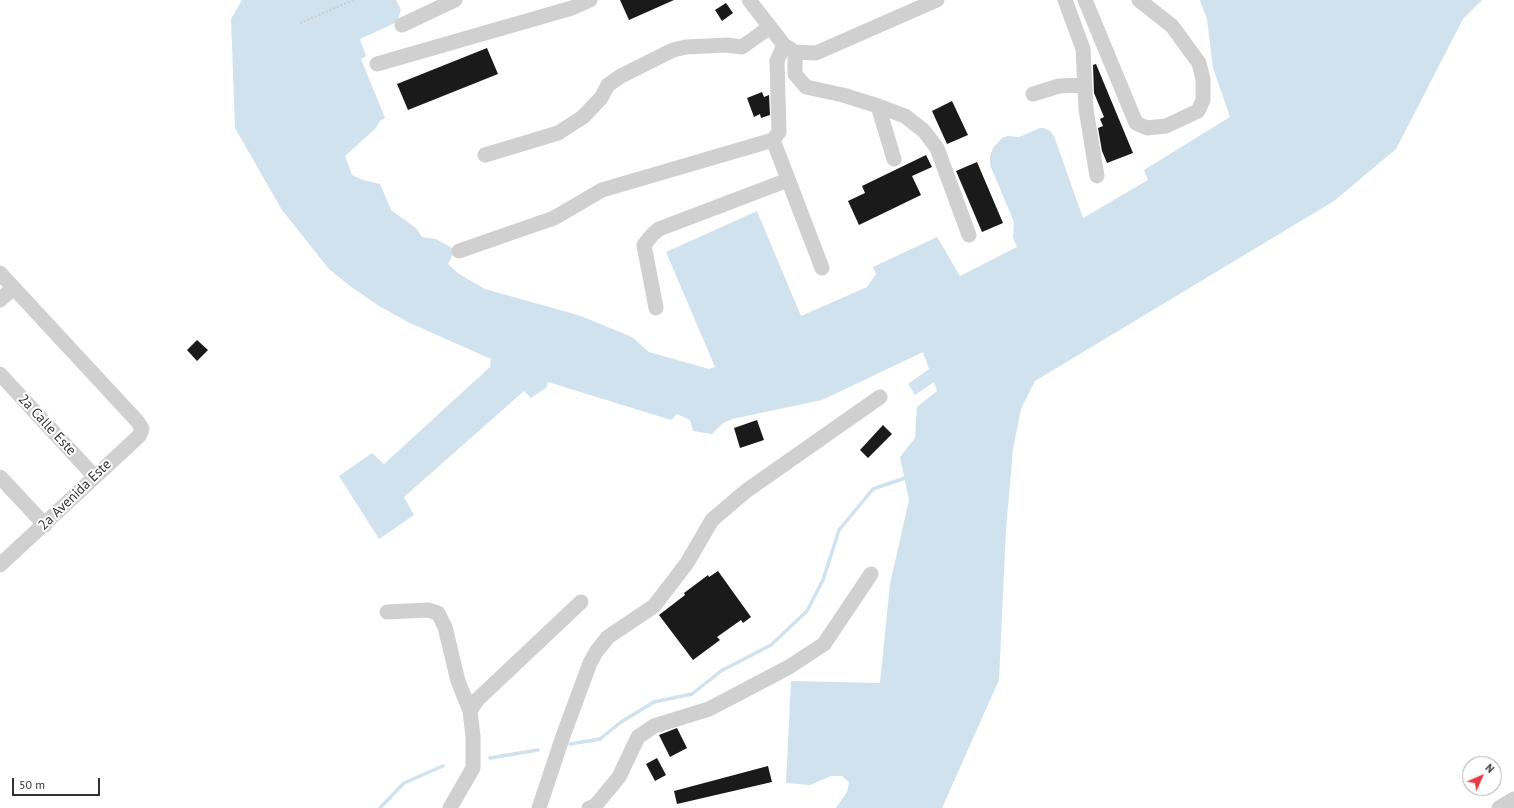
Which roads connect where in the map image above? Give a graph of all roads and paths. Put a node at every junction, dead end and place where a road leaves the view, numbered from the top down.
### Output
1 (353, 0) edge
2 (455, 0) edge
3 (590, 0) edge
4 (749, 0) edge
5 (937, 0) edge
6 (1065, 0) edge
7 (1085, 0) edge
8 (1139, 0) edge
9 (300, 23) dead end
10 (402, 24) dead end
11 (770, 27) junction
12 (789, 49) junction
13 (377, 64) dead end
14 (1085, 85) junction
15 (1033, 94) dead end
16 (878, 106) junction
17 (773, 140) junction
18 (484, 155) dead end
19 (894, 159) dead end
20 (1097, 176) dead end
21 (788, 180) junction
22 (969, 235) dead end
23 (459, 251) dead end
24 (822, 268) dead end
25 (0, 273) edge
26 (13, 288) junction
27 (0, 300) edge
28 (656, 308) dead end
29 (0, 374) edge
30 (880, 397) dead end
31 (94, 476) junction
32 (0, 477) edge
33 (45, 525) junction
34 (0, 565) edge
35 (871, 574) dead end
36 (581, 602) dead end
37 (387, 612) dead end
38 (470, 711) junction
39 (1514, 799) edge
40 (450, 808) edge
41 (539, 808) edge
42 (589, 808) edge
43 (1499, 808) edge

1 - 9 path
2 - 10 street
3 - 13 street
4 - 11 street
5 - 12 street
6 - 14 street
7 - 8 street
11 - 12 street
11 - 18 street
12 - 16 street
12 - 17 street
14 - 15 street
14 - 20 street
16 - 19 street
16 - 22 street
17 - 21 street
17 - 23 street
21 - 24 street
21 - 28 street
25 - 26 street
26 - 27 street
26 - 31 street, 2a Avenida Este
29 - 31 street, 2a Calle Este
30 - 41 street
31 - 33 street, 2a Avenida Este
32 - 33 street
33 - 34 street, 2a Avenida Este
35 - 42 street
36 - 38 street
37 - 38 street
38 - 40 street
39 - 43 street

